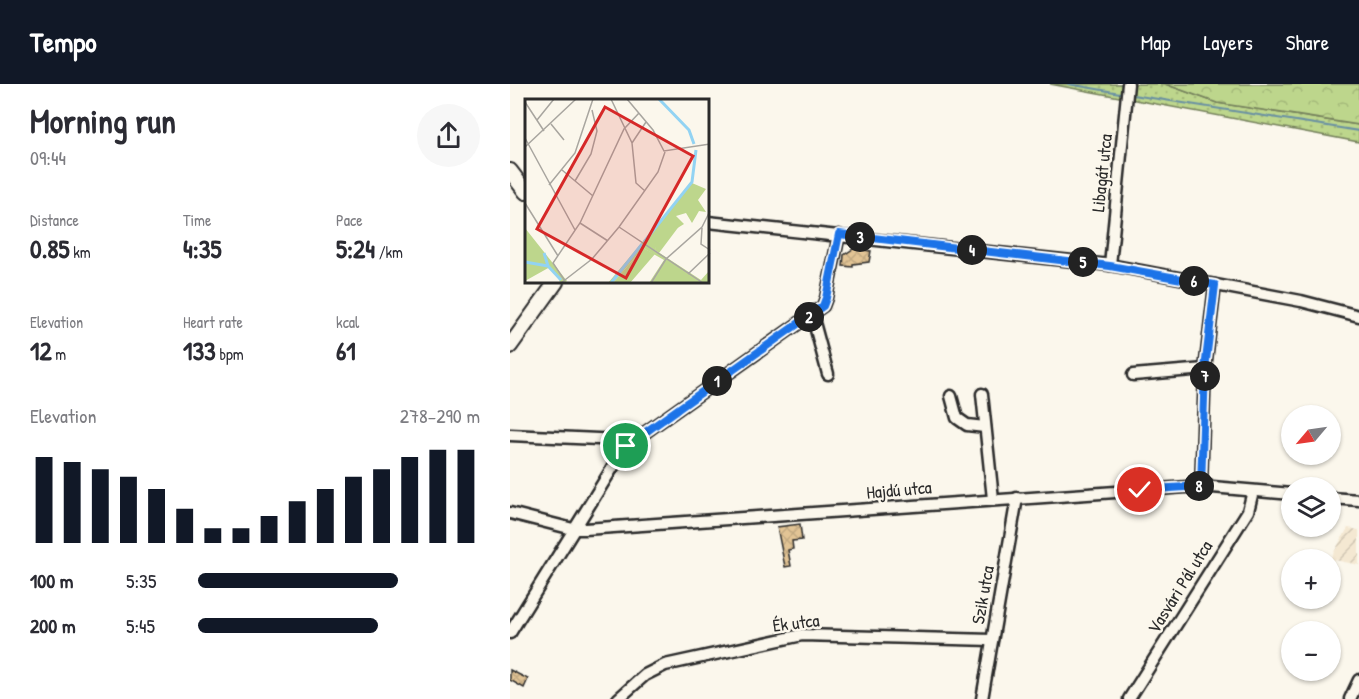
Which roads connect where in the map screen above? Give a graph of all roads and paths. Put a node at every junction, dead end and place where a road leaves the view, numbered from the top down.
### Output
1 (1128, 84) edge
2 (510, 171) edge
3 (525, 191) edge
4 (710, 222) edge
5 (839, 234) junction
6 (1110, 266) junction
7 (555, 284) edge
8 (1215, 285) junction
9 (812, 315) junction
10 (1359, 316) edge
11 (510, 346) edge
12 (1205, 369) junction
13 (828, 374) dead end
14 (1133, 375) dead end
15 (982, 394) dead end
16 (951, 396) dead end
17 (985, 427) junction
18 (510, 435) edge
19 (626, 446) junction
20 (1201, 486) junction
21 (1252, 491) junction
22 (1281, 493) edge
23 (1017, 498) junction
24 (993, 499) junction
25 (1341, 499) edge
26 (1359, 500) edge
27 (510, 513) edge
28 (573, 529) junction
29 (510, 633) edge
30 (992, 640) junction
31 (1359, 680) edge
32 (618, 699) edge
33 (982, 699) edge
34 (1129, 699) edge
35 (1350, 699) edge

1 - 6 street, Libagát utca
2 - 3 main road
4 - 5 street
5 - 6 street
5 - 9 street
6 - 8 street
7 - 11 main road
8 - 10 street
8 - 12 street
9 - 13 street
9 - 19 street
12 - 14 street
12 - 20 street
15 - 17 street
16 - 17 street
17 - 24 street
18 - 19 street
19 - 28 street
20 - 21 street, Hajdú utca
20 - 23 street, Hajdú utca
21 - 22 street, Hajdú utca
21 - 34 street, Vasvári Pál utca
23 - 24 street, Hajdú utca
23 - 30 street, Szik utca
24 - 28 street, Hajdú utca
25 - 26 street
27 - 28 street, Hajdú utca
28 - 29 street
30 - 32 street, Ék utca
30 - 33 street, Szik utca
31 - 35 street

